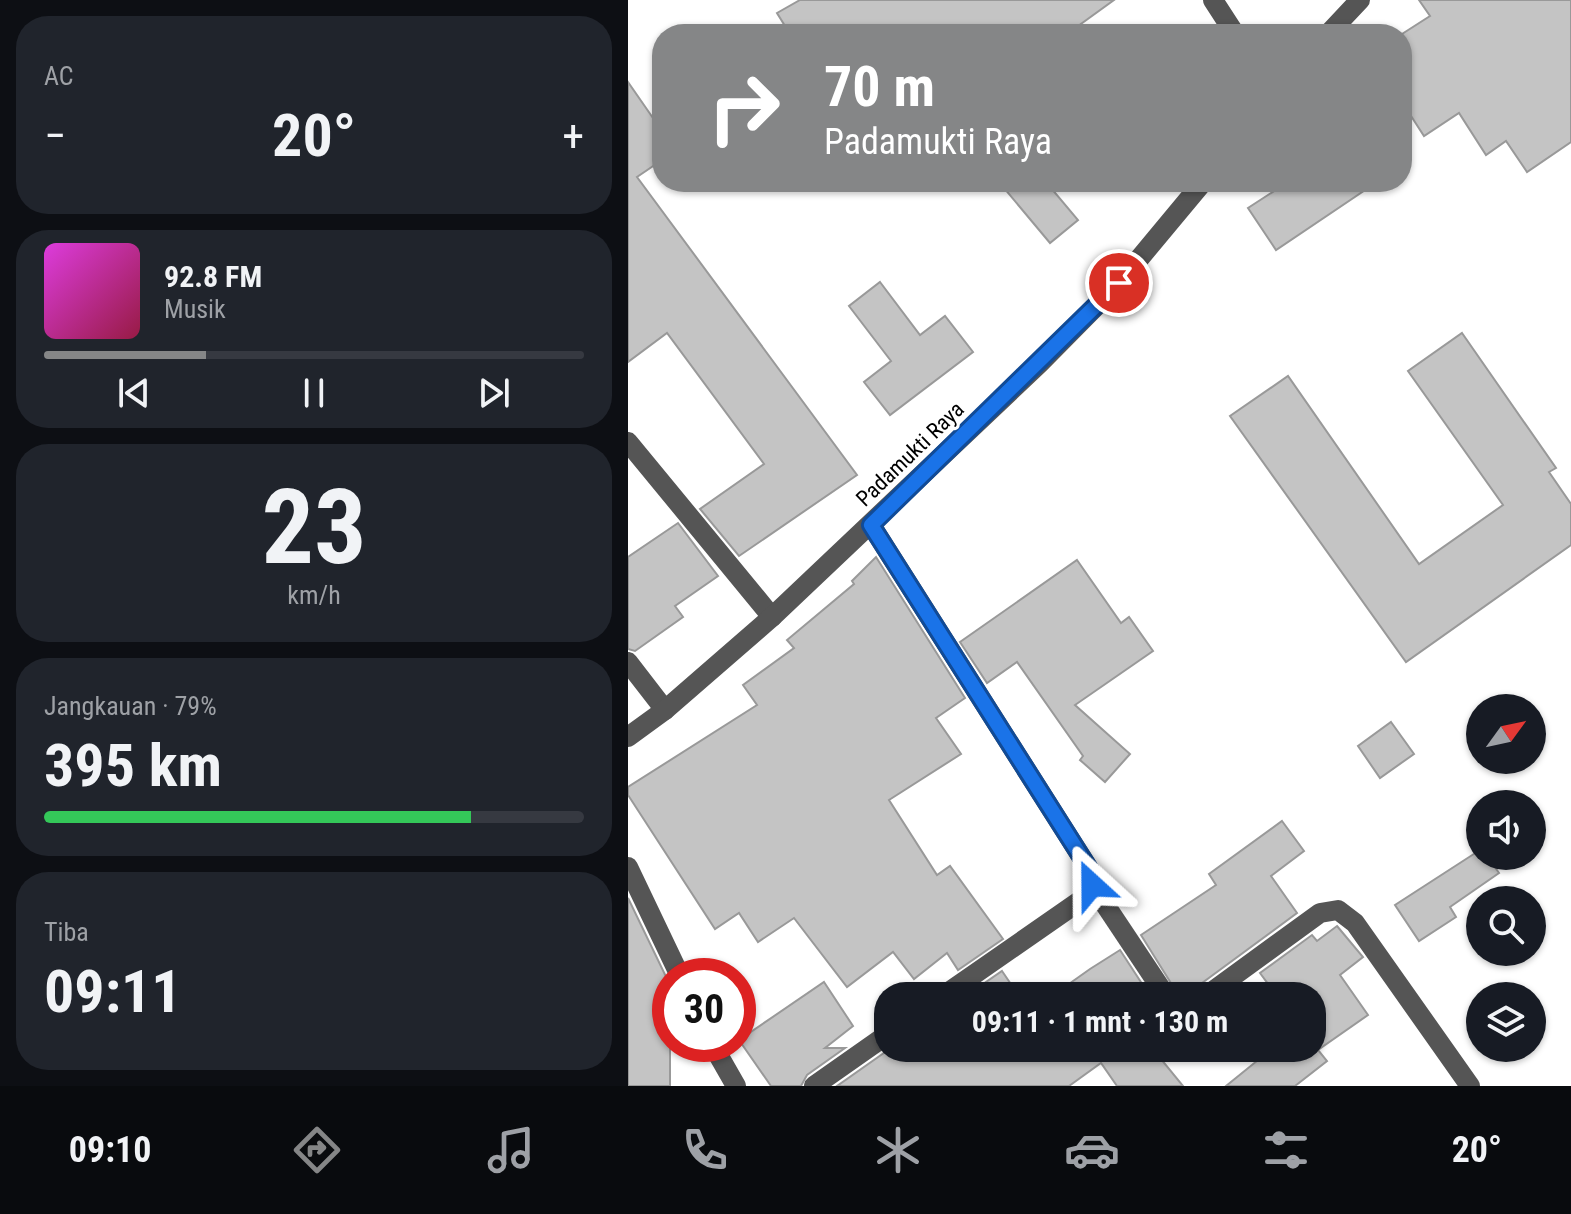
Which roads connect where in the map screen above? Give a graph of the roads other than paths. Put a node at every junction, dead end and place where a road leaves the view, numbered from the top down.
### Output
1 (1213, 0) edge
2 (1360, 0) edge
3 (1228, 24) edge
4 (1337, 24) edge
5 (1195, 192) edge
6 (628, 442) edge
7 (871, 525) junction
8 (772, 617) junction
9 (628, 662) edge
10 (659, 703) junction
11 (628, 737) edge
12 (628, 867) edge
13 (1092, 885) junction
14 (671, 958) edge
15 (963, 982) edge
16 (1157, 982) edge
17 (1225, 982) edge
18 (874, 1044) edge
19 (722, 1062) edge
20 (736, 1086) edge
21 (814, 1086) edge
22 (1470, 1086) edge

1 - 3 street
2 - 4 street
5 - 7 street, Padamukti Raya
6 - 8 street
7 - 8 street, Padamukti Raya
7 - 13 street
8 - 10 street, Padamukti Raya
9 - 10 street
10 - 11 street, Padamukti Raya
12 - 14 street
13 - 15 street
13 - 16 street
17 - 22 street
18 - 21 street
19 - 20 street

